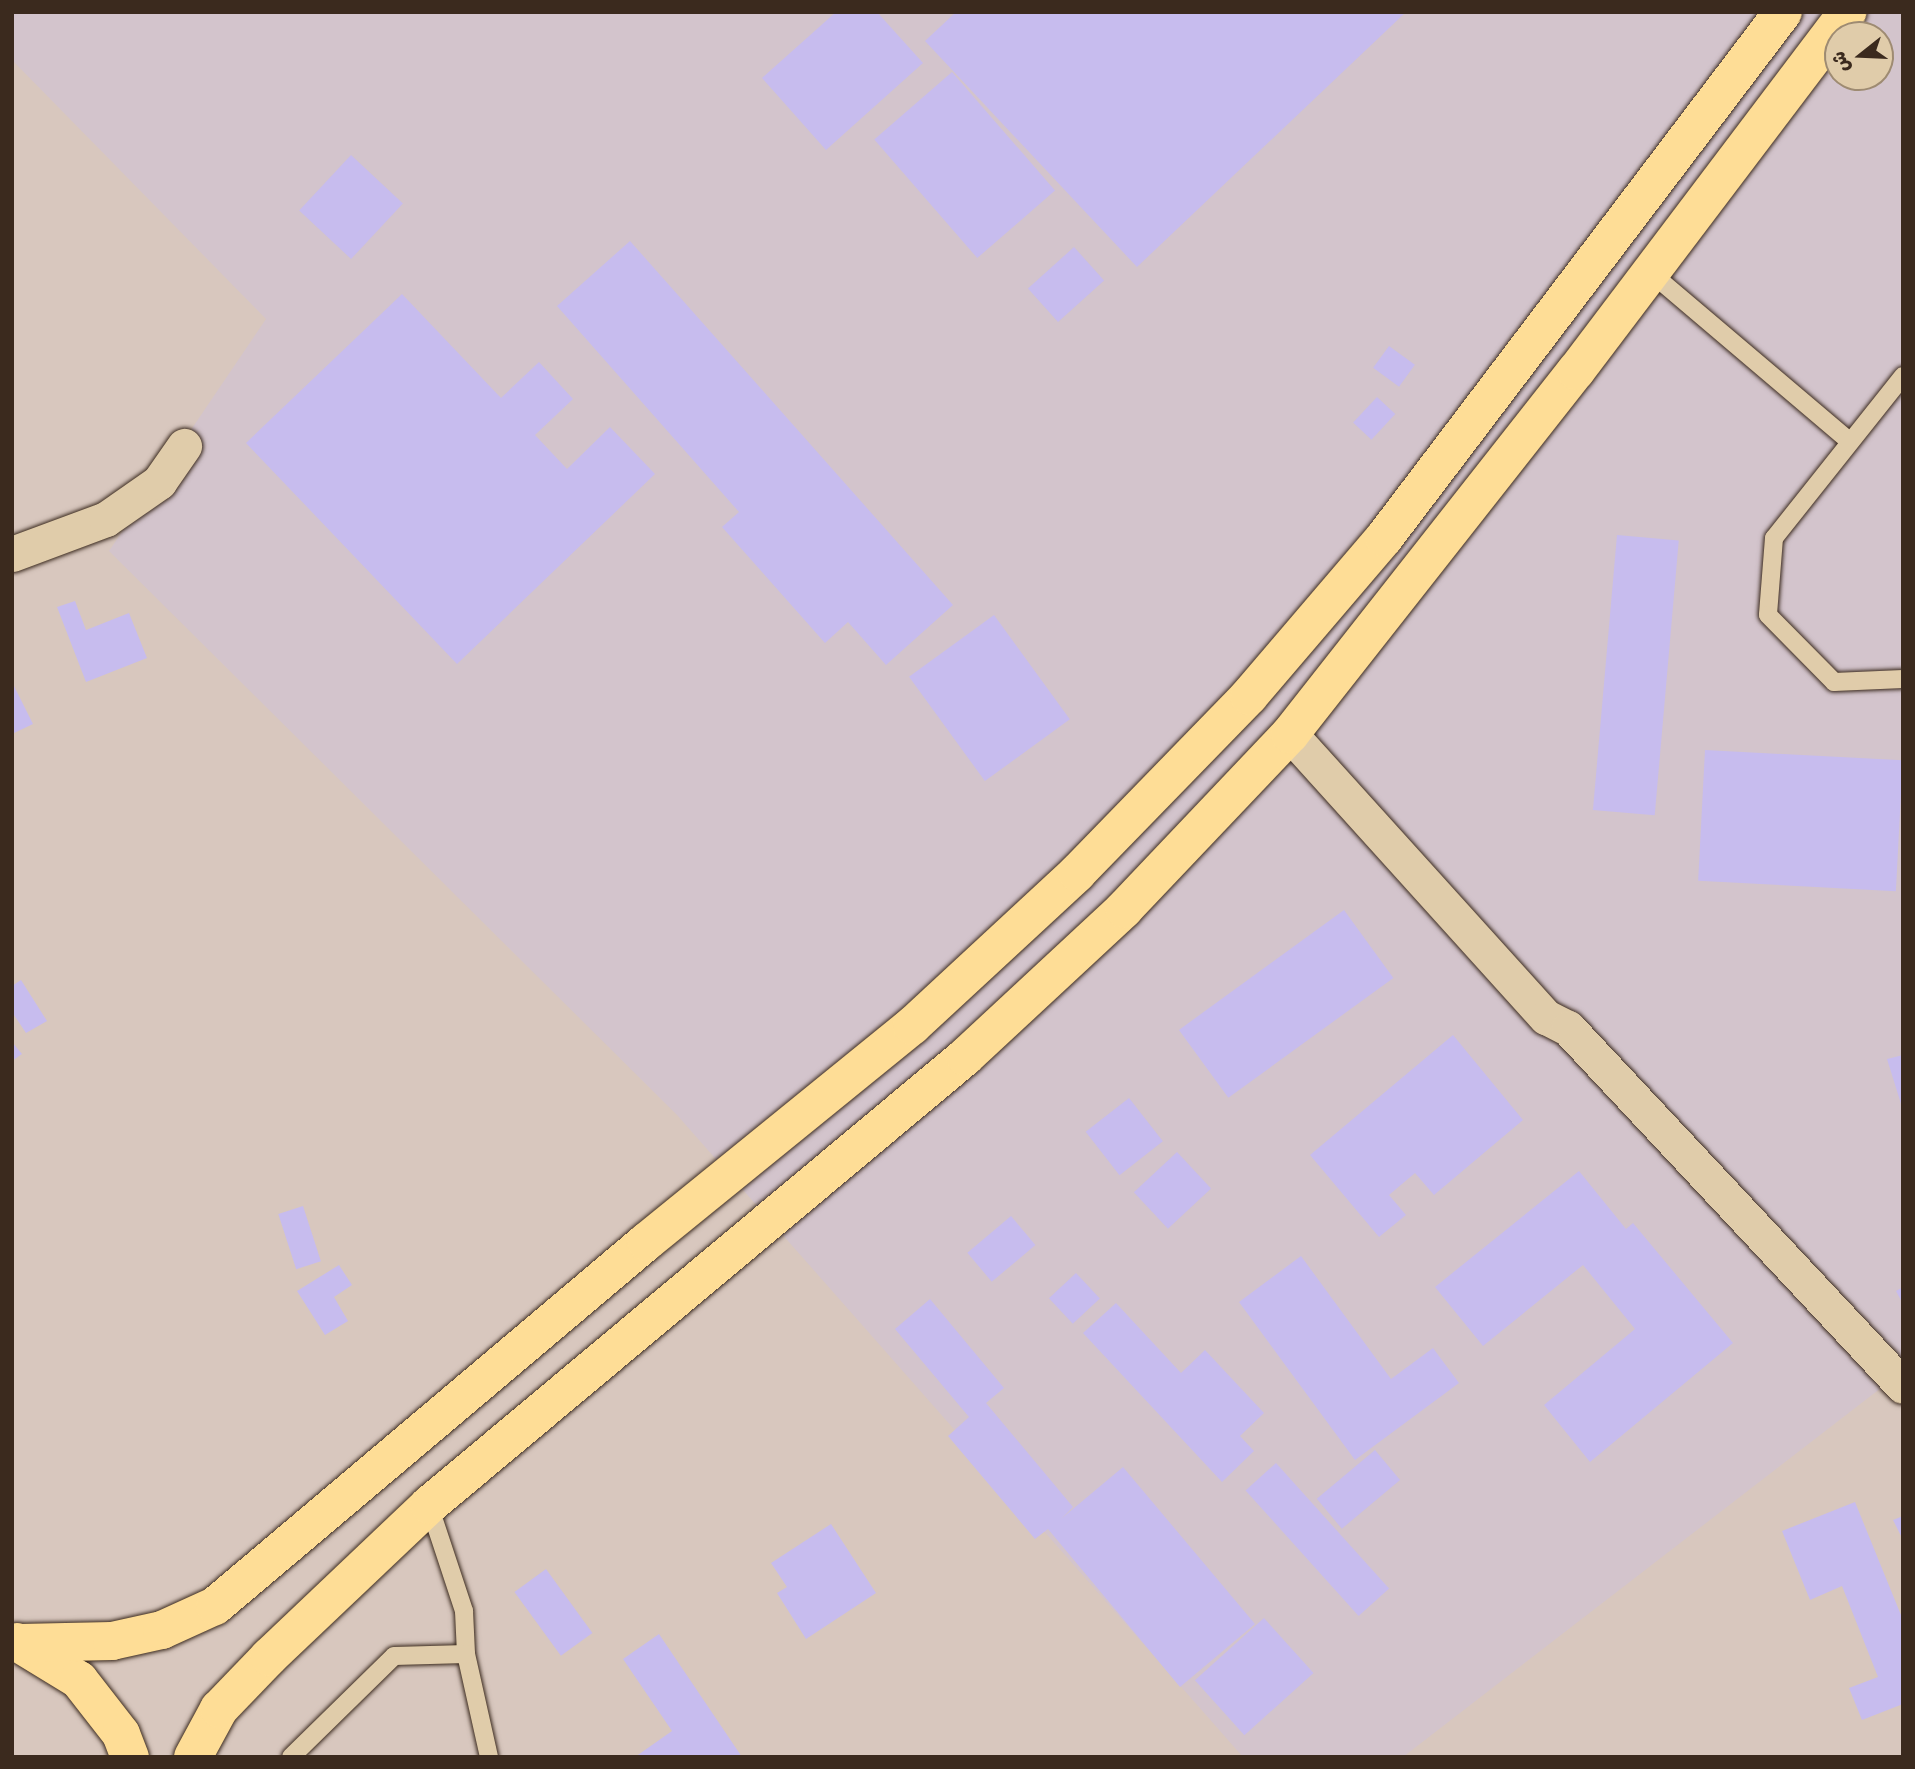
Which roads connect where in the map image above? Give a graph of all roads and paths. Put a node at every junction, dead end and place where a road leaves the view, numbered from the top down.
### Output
1 (1783, 12) edge
2 (1848, 12) edge
3 (1611, 241) junction
4 (1650, 272) junction
5 (1903, 376) edge
6 (1849, 441) junction
7 (184, 446) dead end
8 (12, 554) edge
9 (1903, 679) edge
10 (1290, 734) junction
11 (1903, 1386) edge
12 (429, 1505) junction
13 (16, 1641) edge
14 (466, 1654) junction
15 (130, 1757) edge
16 (193, 1757) edge
17 (291, 1757) edge
18 (489, 1757) edge

1 - 3 main road
2 - 4 main road
3 - 4 main road
3 - 13 main road
4 - 6 lane
4 - 10 main road
5 - 6 lane
6 - 9 lane
7 - 8 street
10 - 11 street
10 - 12 main road
12 - 14 lane
12 - 16 main road
13 - 15 main road
14 - 17 lane
14 - 18 lane

